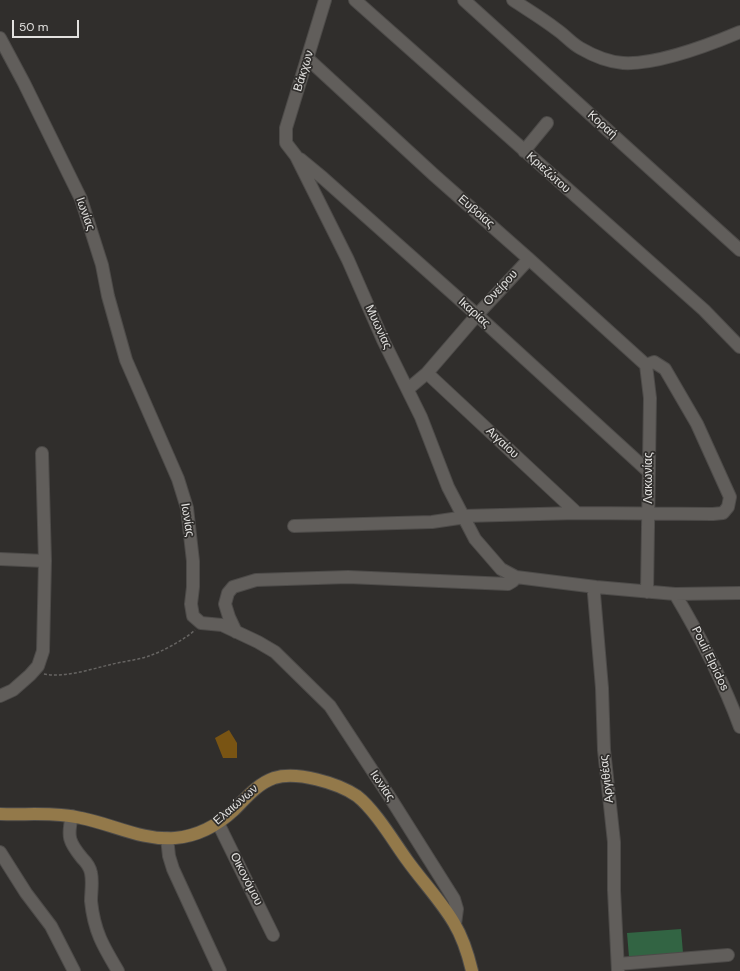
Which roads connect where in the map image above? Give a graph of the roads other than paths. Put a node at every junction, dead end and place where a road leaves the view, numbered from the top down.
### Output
1 (325, 0) edge
2 (355, 0) edge
3 (464, 0) edge
4 (513, 0) edge
5 (740, 32) edge
6 (0, 38) edge
7 (308, 58) junction
8 (547, 123) dead end
9 (286, 143) joint
10 (524, 151) junction
11 (296, 156) junction
12 (740, 250) edge
13 (529, 259) junction
14 (477, 315) junction
15 (740, 347) edge
16 (646, 365) junction
17 (427, 373) junction
18 (408, 389) junction
19 (42, 453) dead end
20 (649, 472) junction
21 (577, 513) junction
22 (649, 514) junction
23 (463, 516) junction
24 (294, 526) dead end
25 (0, 559) edge
26 (45, 561) junction
27 (516, 577) junction
28 (596, 587) junction
29 (647, 592) junction
30 (740, 592) edge
31 (675, 594) junction
32 (236, 632) junction
33 (0, 696) edge
34 (740, 727) edge
35 (0, 814) edge
36 (72, 816) junction
37 (218, 823) junction
38 (167, 838) junction
39 (0, 852) edge
40 (455, 924) junction
41 (273, 935) dead end
42 (728, 955) dead end
43 (618, 967) edge
44 (74, 971) edge
45 (118, 971) edge
46 (220, 971) edge
47 (472, 971) edge

1 - 7 street, Βάκχων
2 - 10 street, Κριεζώτου
3 - 12 street, Κοραή
4 - 5 street
6 - 32 street, Ιωνίας
7 - 9 street, Βάκχων
7 - 13 street, Ευβοίας
8 - 10 street
9 - 11 street, Μυωνίας
10 - 15 street, Κριεζώτου
11 - 14 street, Ικαρίας
11 - 18 street, Μυωνίας
13 - 14 street, Ονείρου
13 - 16 street, Ευβοίας
14 - 17 street, Ονείρου
14 - 20 street, Ικαρίας
16 - 20 street, Λακωνίας
16 - 22 street
17 - 18 street, Ονείρου
17 - 21 street, Αιγαίου
18 - 23 street, Μυωνίας
19 - 26 street
20 - 22 street, Λακωνίας
21 - 22 street
21 - 23 street
22 - 29 street, Λακωνίας
23 - 24 street
23 - 27 street, Μυωνίας
25 - 26 street
26 - 33 street
27 - 28 street
27 - 32 street
28 - 29 street
28 - 43 street, Αργιθέας
29 - 31 street
30 - 31 street
31 - 34 street, Pouli Elpidos
32 - 40 street, Ιωνίας
35 - 36 main road, Ελαιώνων
36 - 38 main road, Ελαιώνων
36 - 45 street
37 - 38 main road, Ελαιώνων
37 - 40 main road, Ελαιώνων
37 - 41 street, Οικονόμου
38 - 46 street
39 - 44 street
40 - 47 main road, Ελαιώνων
42 - 43 street

